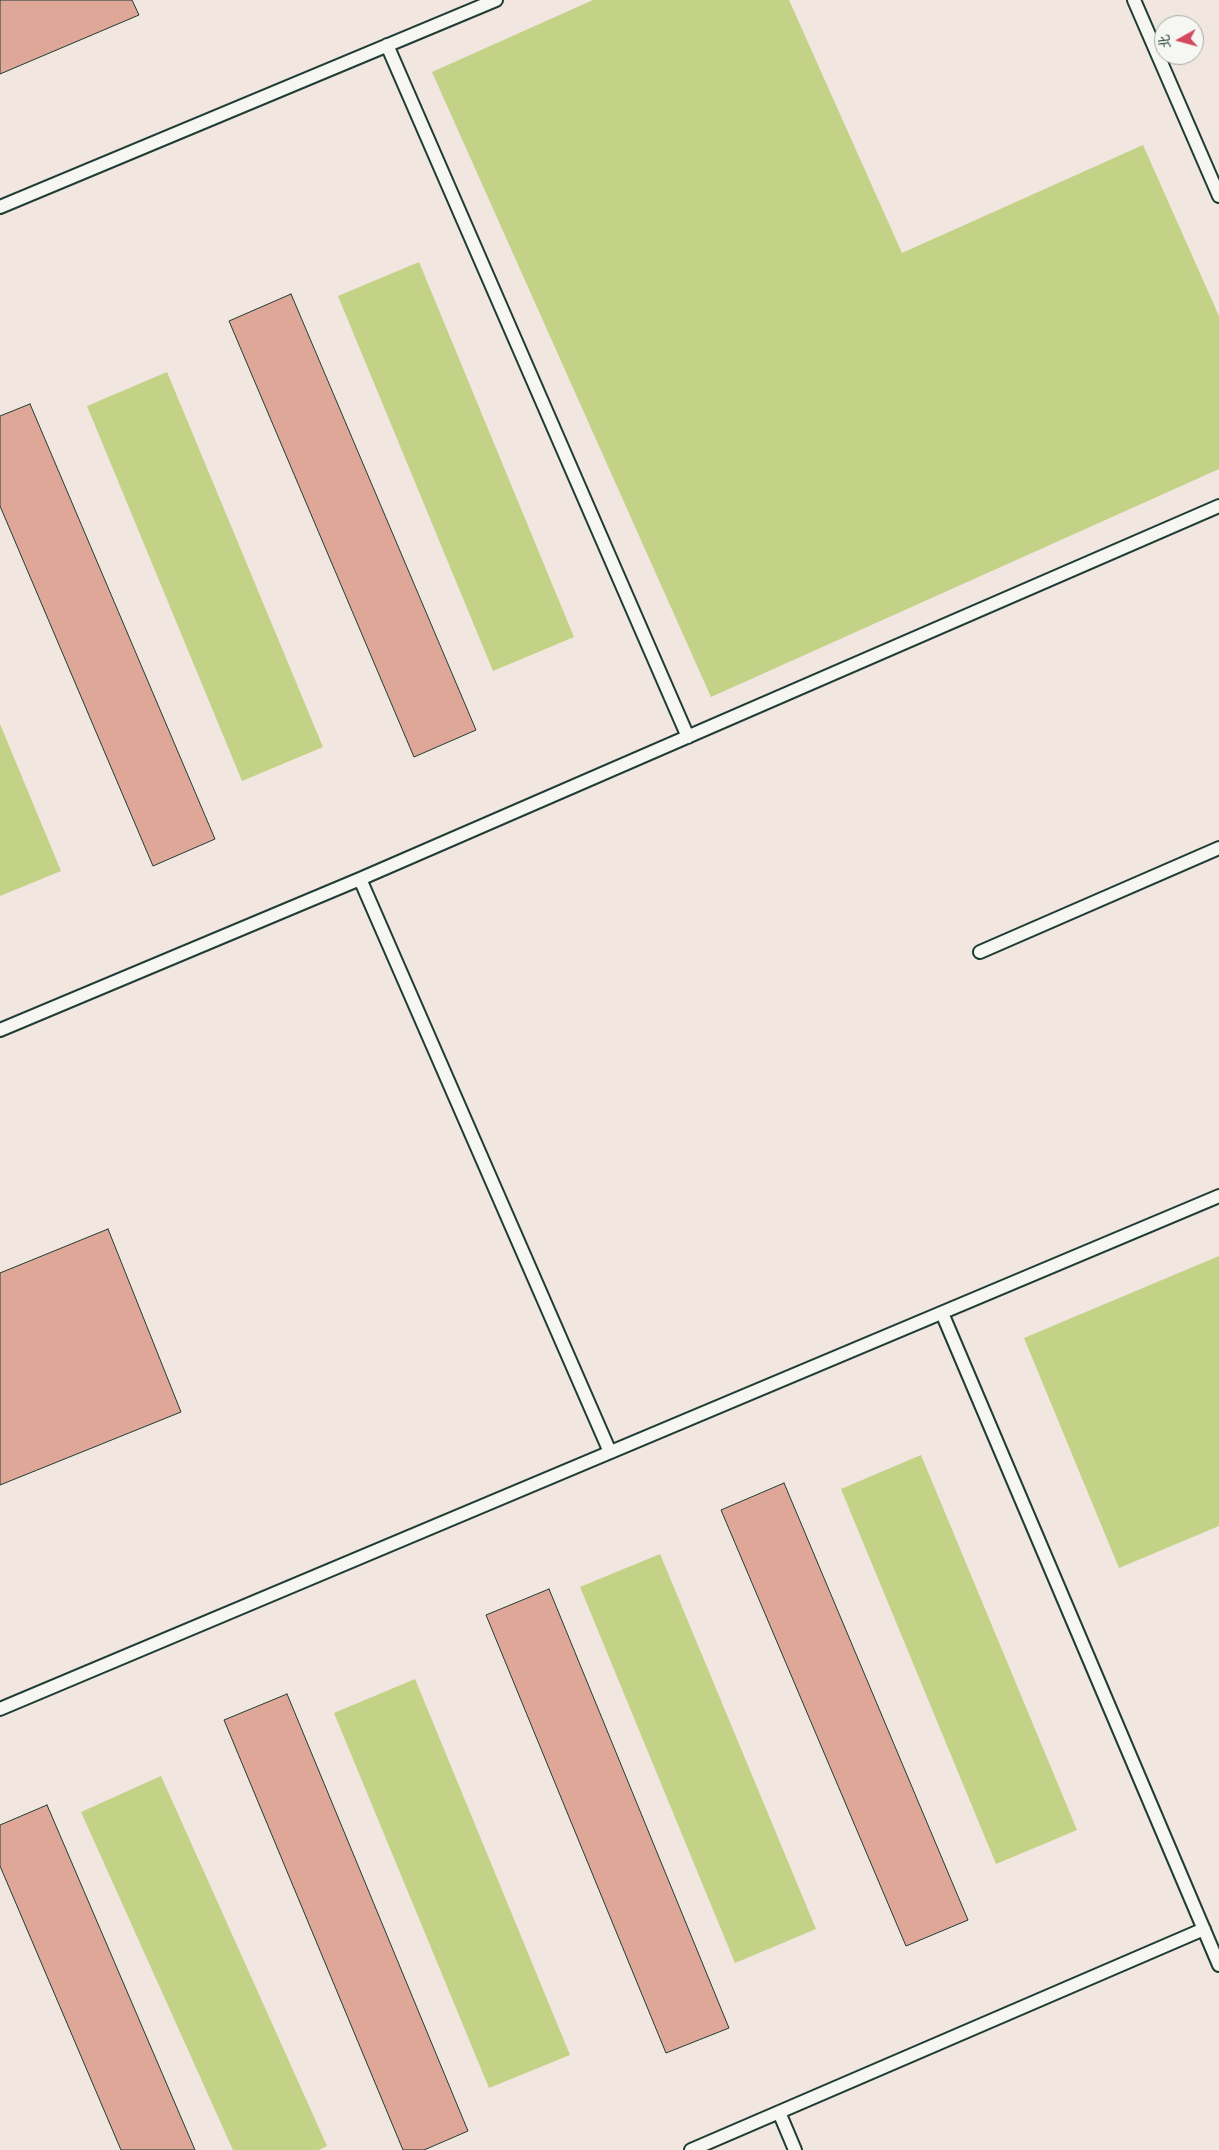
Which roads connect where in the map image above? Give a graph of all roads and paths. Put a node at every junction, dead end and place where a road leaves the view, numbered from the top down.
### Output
1 (496, 0) edge
2 (1134, 0) edge
3 (387, 45) junction
4 (1219, 196) edge
5 (0, 207) edge
6 (1219, 506) edge
7 (688, 736) junction
8 (1219, 848) edge
9 (360, 879) junction
10 (980, 952) dead end
11 (0, 1030) edge
12 (1219, 1196) edge
13 (942, 1313) junction
14 (610, 1452) junction
15 (0, 1709) edge
16 (1204, 1930) junction
17 (1219, 1964) edge
18 (780, 2112) junction
19 (691, 2150) edge
20 (795, 2150) edge

1 - 3 lane
2 - 4 lane
3 - 5 lane
3 - 7 lane
6 - 7 lane
7 - 9 lane
8 - 10 lane
9 - 11 lane
9 - 14 lane
12 - 13 lane
13 - 14 lane
13 - 16 lane
14 - 15 lane
16 - 17 lane
16 - 18 lane
18 - 19 lane
18 - 20 lane

